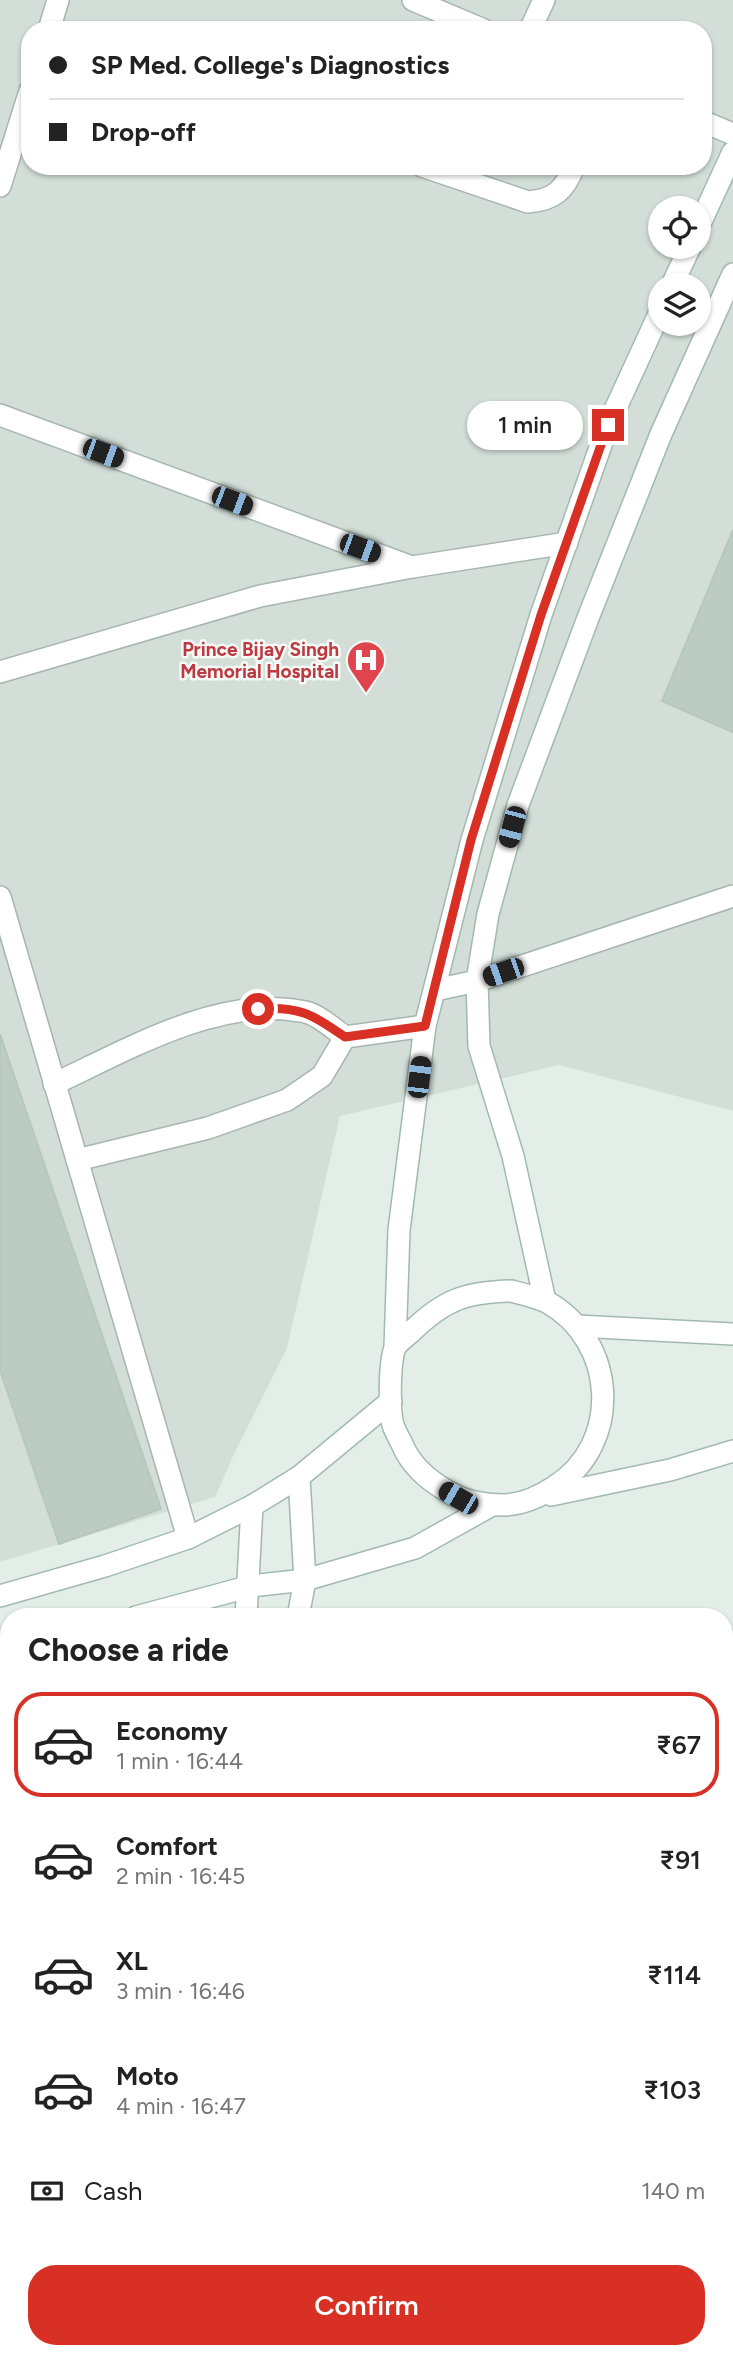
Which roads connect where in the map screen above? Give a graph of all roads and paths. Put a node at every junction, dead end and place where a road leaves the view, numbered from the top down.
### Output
1 (58, 0) edge
2 (413, 0) edge
3 (544, 0) edge
4 (52, 21) edge
5 (463, 21) edge
6 (534, 21) edge
7 (21, 119) edge
8 (712, 125) edge
9 (733, 134) edge
10 (733, 152) edge
11 (448, 175) edge
12 (570, 175) edge
13 (0, 186) edge
14 (711, 200) edge
15 (733, 274) edge
16 (649, 336) edge
17 (0, 415) edge
18 (566, 543) junction
19 (412, 568) junction
20 (0, 672) edge
21 (0, 897) edge
22 (733, 897) edge
23 (477, 981) junction
24 (435, 989) junction
25 (425, 1026) junction
26 (345, 1037) junction
27 (54, 1084) junction
28 (77, 1160) junction
29 (544, 1301) junction
30 (577, 1326) junction
31 (733, 1334) edge
32 (395, 1347) junction
33 (391, 1401) junction
34 (733, 1451) edge
35 (299, 1477) junction
36 (538, 1497) junction
37 (492, 1505) junction
38 (252, 1506) junction
39 (188, 1538) junction
40 (305, 1580) junction
41 (249, 1586) junction
42 (0, 1596) edge
43 (169, 1608) edge
44 (247, 1608) edge
45 (300, 1608) edge

1 - 4 street
2 - 5 street
3 - 6 street
7 - 13 street
8 - 9 street
10 - 14 street
11 - 12 street
15 - 23 street
16 - 18 street
17 - 19 street
18 - 19 street
18 - 24 street
19 - 20 street
21 - 27 street
22 - 23 street
23 - 24 street
23 - 29 street
24 - 25 street
25 - 26 street
25 - 32 street
26 - 27 street
26 - 28 street
27 - 28 street
28 - 39 street
29 - 30 street
29 - 32 street
30 - 31 street
30 - 36 street
32 - 33 street
33 - 35 street
33 - 37 street
34 - 36 street
35 - 38 street
35 - 40 street
36 - 37 street
37 - 40 street
38 - 39 street
38 - 41 street
39 - 42 street
40 - 41 street
40 - 45 street
41 - 43 street
41 - 44 street

